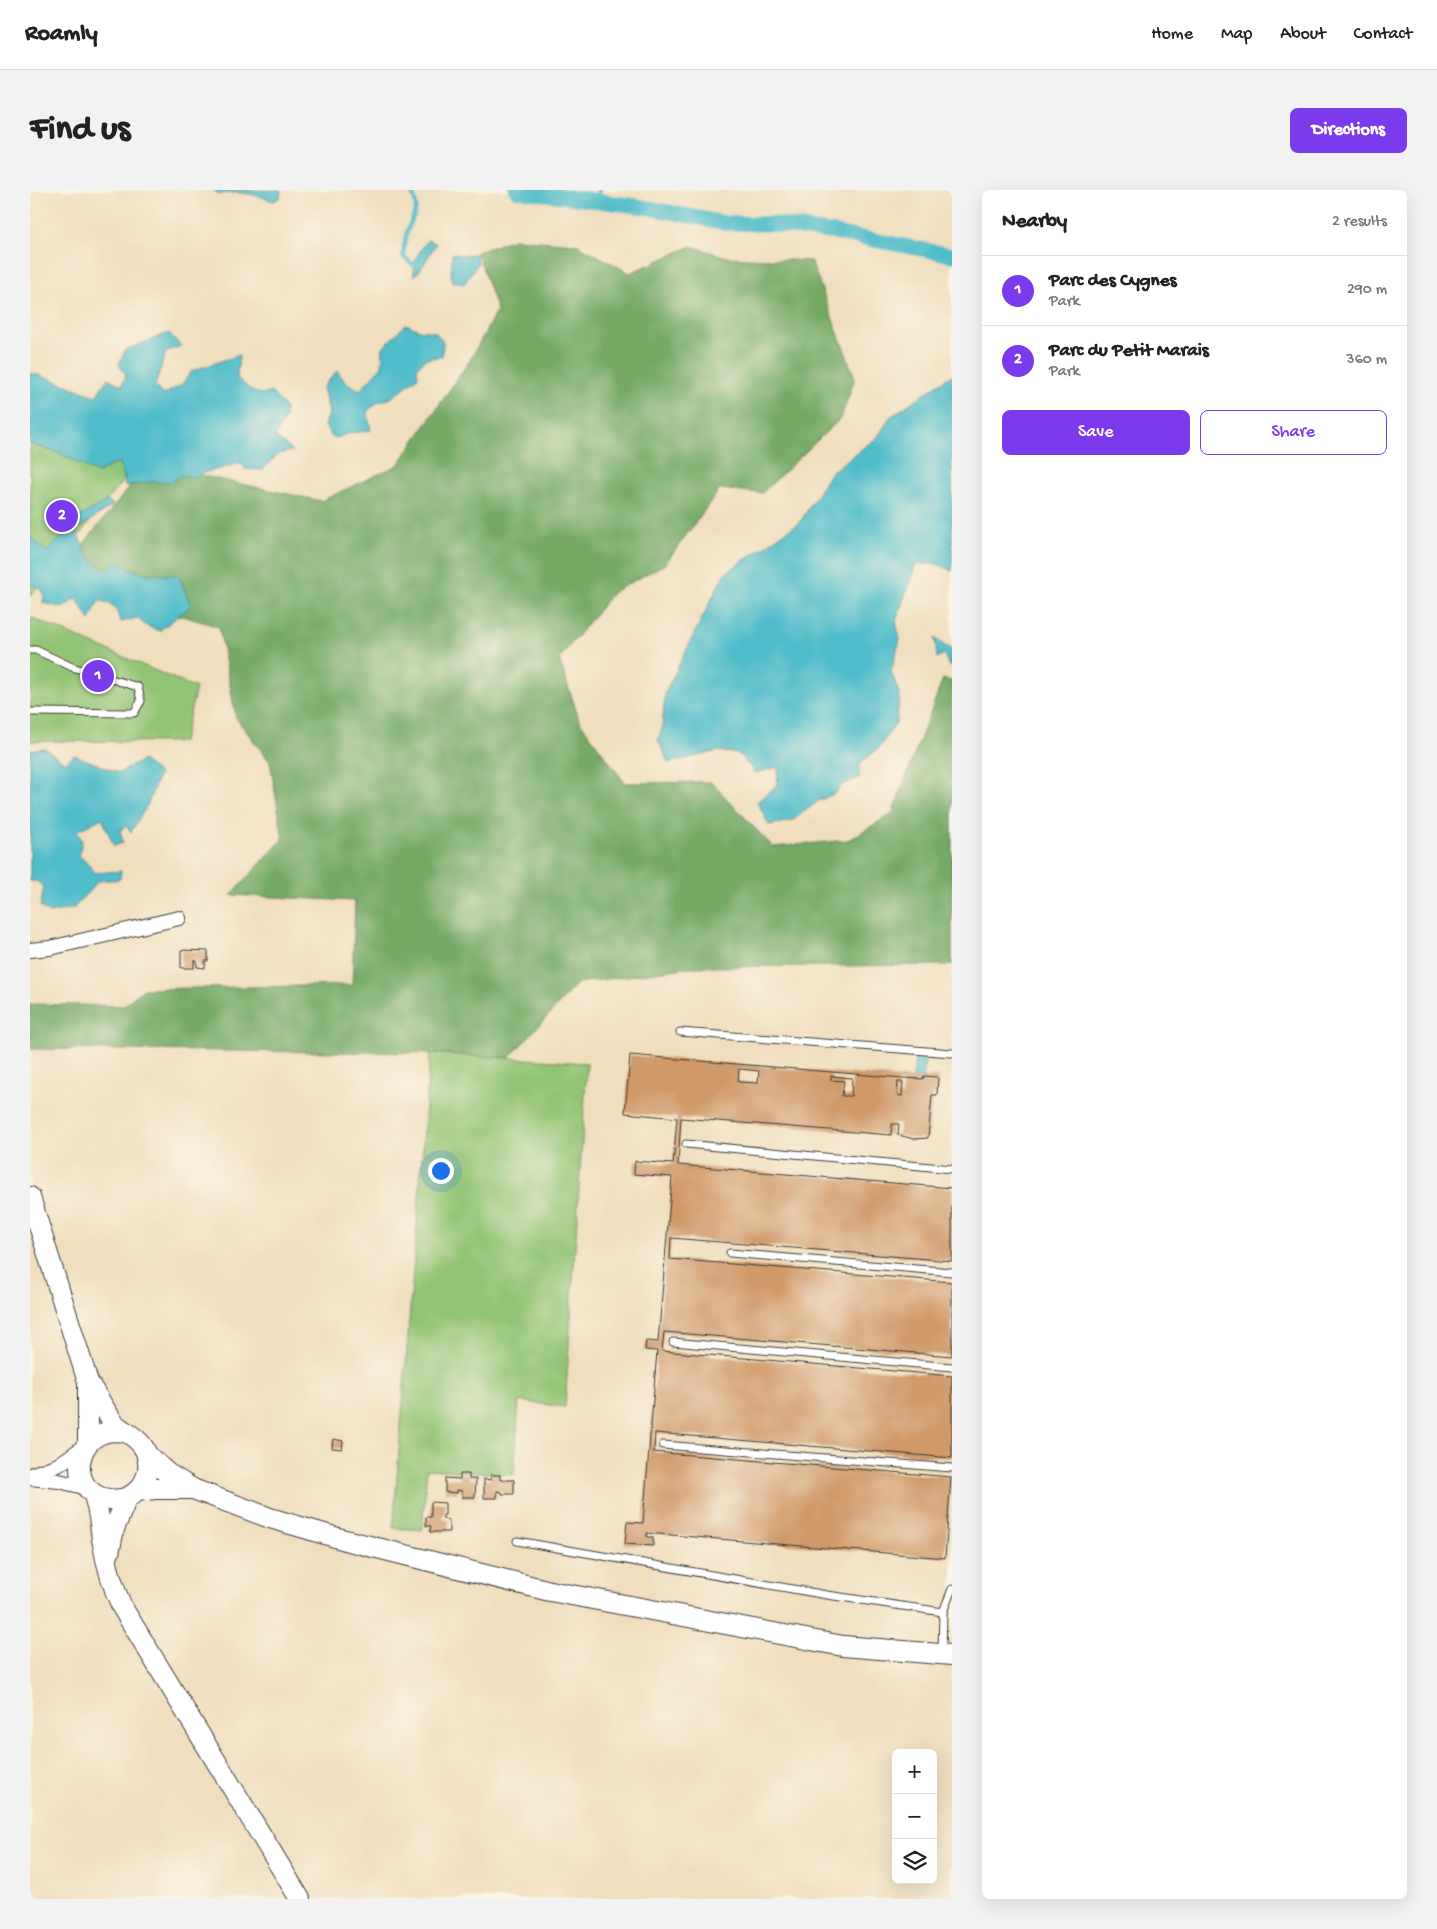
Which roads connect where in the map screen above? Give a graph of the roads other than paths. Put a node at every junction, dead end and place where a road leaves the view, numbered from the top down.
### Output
1 (30, 650) edge
2 (30, 712) edge
3 (179, 918) dead end
4 (30, 950) edge
5 (680, 1032) dead end
6 (952, 1053) edge
7 (686, 1144) dead end
8 (952, 1168) edge
9 (30, 1197) edge
10 (730, 1254) dead end
11 (952, 1272) edge
12 (672, 1342) dead end
13 (952, 1367) edge
14 (88, 1382) junction
15 (124, 1432) junction
16 (86, 1444) junction
17 (663, 1445) dead end
18 (147, 1455) junction
19 (952, 1468) edge
20 (30, 1477) edge
21 (193, 1489) junction
22 (90, 1490) junction
23 (132, 1494) junction
24 (518, 1541) dead end
25 (107, 1563) junction
26 (952, 1589) edge
27 (943, 1612) junction
28 (947, 1654) edge
29 (300, 1899) edge

1 - 2 lane
3 - 4 street
5 - 6 lane
7 - 8 lane
9 - 14 street
10 - 11 lane
12 - 13 lane
14 - 15 street
14 - 16 street
15 - 16 street
15 - 18 street
16 - 20 street
16 - 22 street
17 - 19 lane
18 - 21 street
18 - 23 street
20 - 22 street
21 - 23 street
21 - 28 street
22 - 23 street
22 - 25 street
23 - 25 street
24 - 27 lane
25 - 29 street
26 - 27 lane
27 - 28 lane

